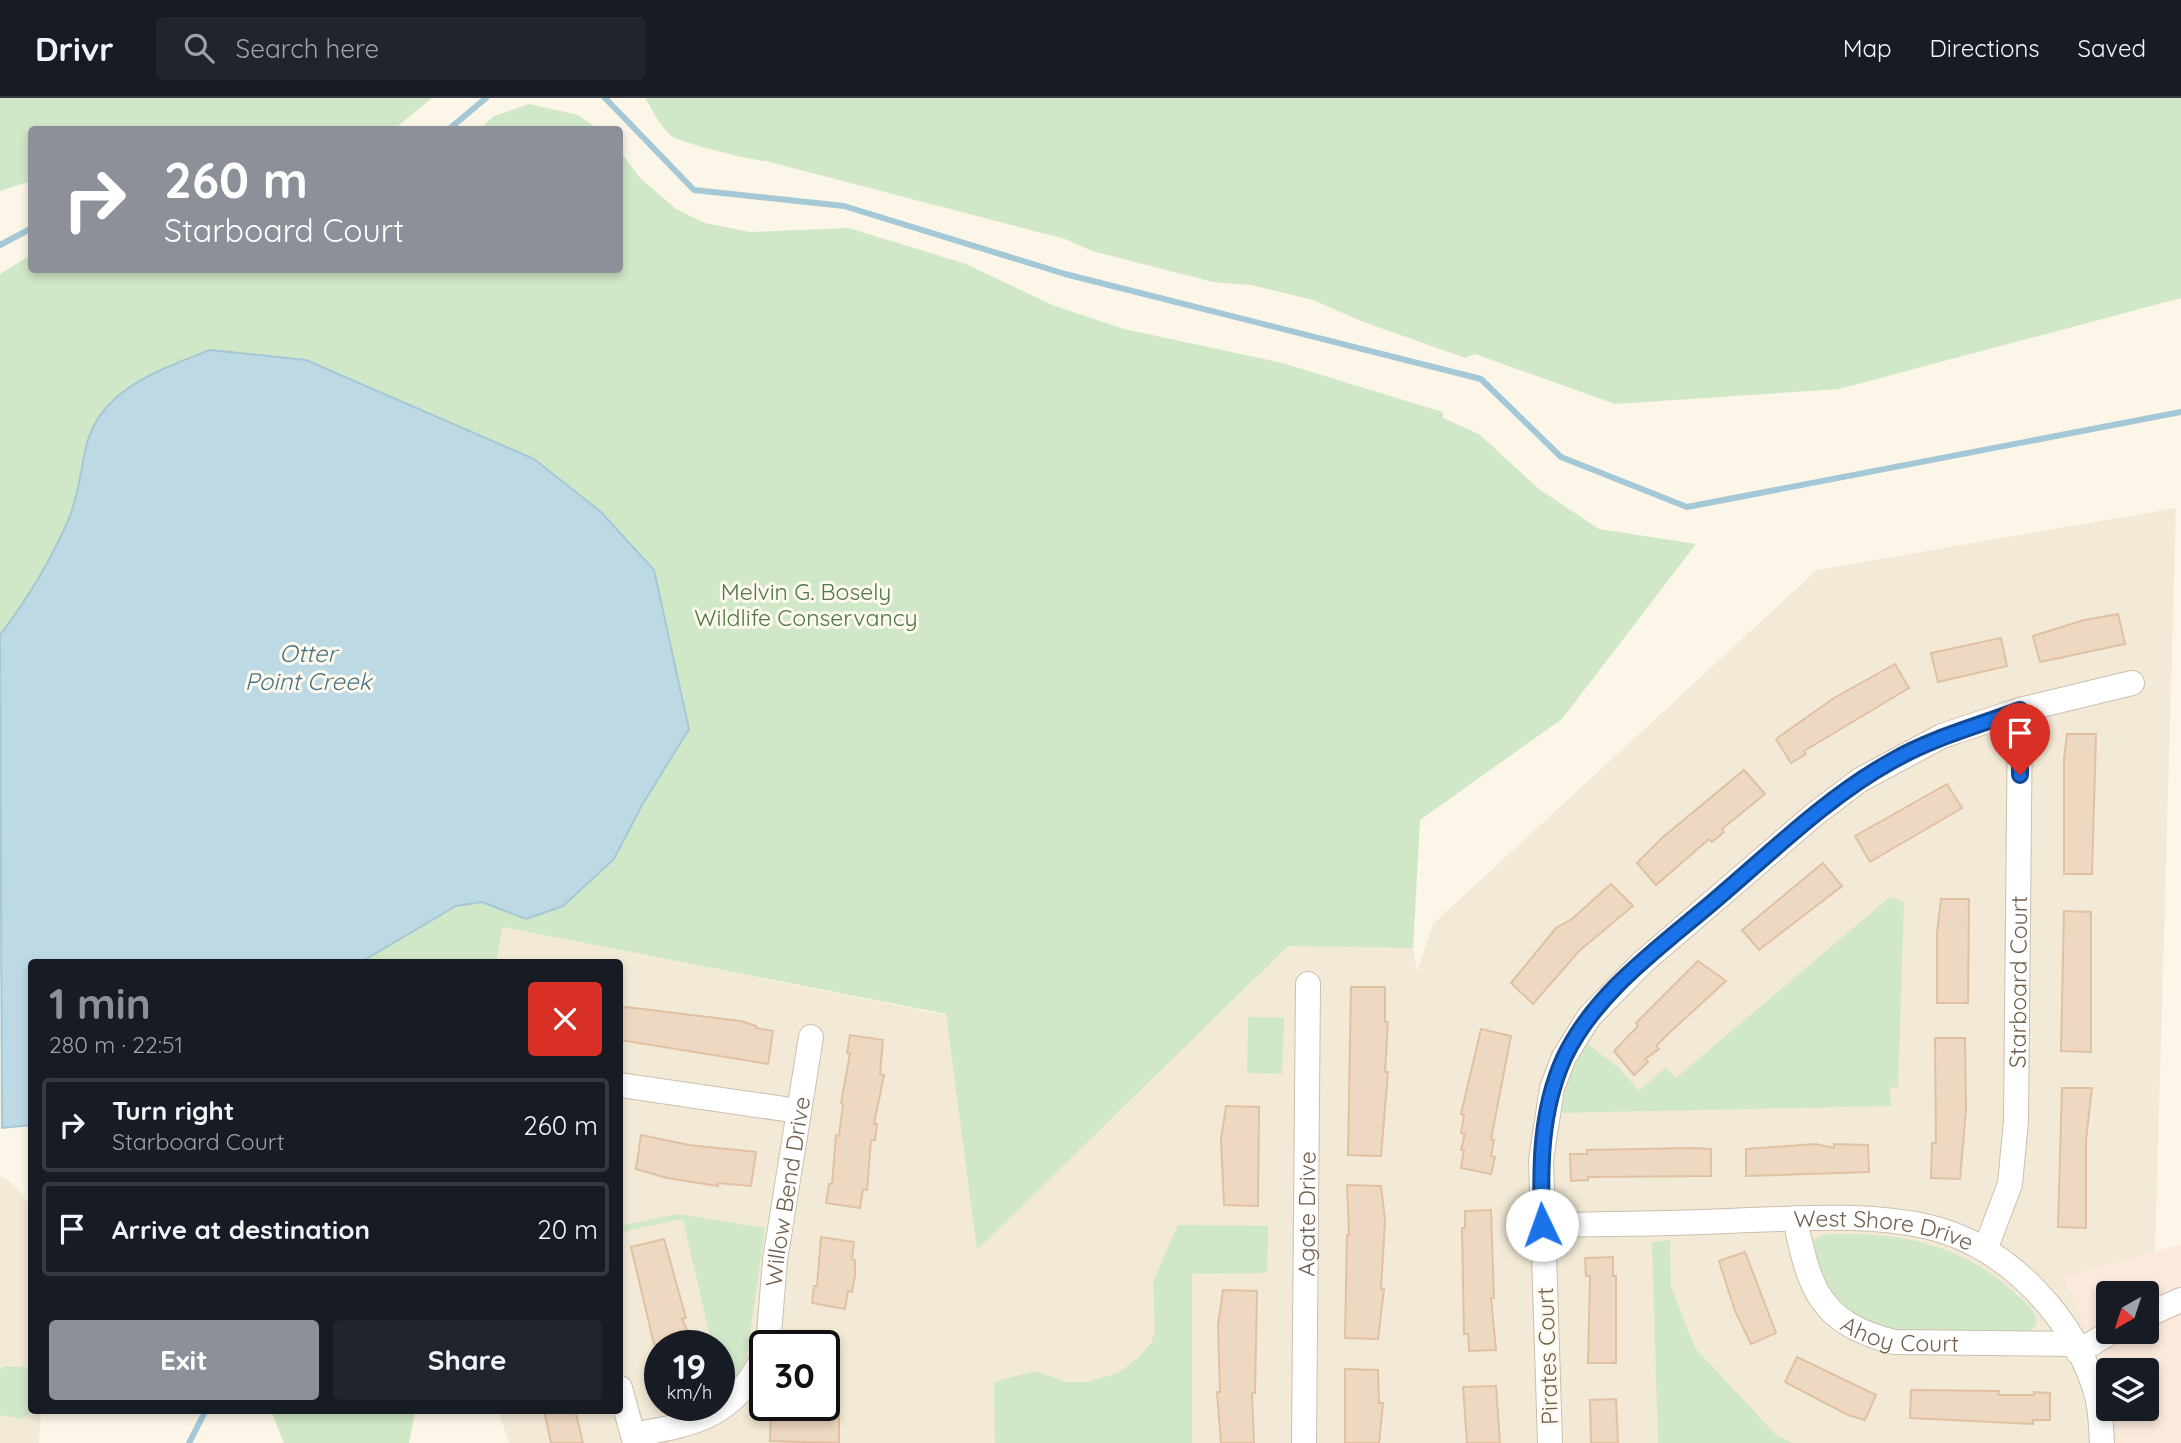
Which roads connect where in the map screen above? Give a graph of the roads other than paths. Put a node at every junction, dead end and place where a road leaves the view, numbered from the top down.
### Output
1 (2132, 683) dead end
2 (2020, 710) junction
3 (1308, 984) dead end
4 (811, 1037) dead end
5 (623, 1085) edge
6 (799, 1111) junction
7 (1795, 1219) junction
8 (1542, 1225) junction
9 (1985, 1250) junction
10 (2181, 1300) edge
11 (2160, 1309) edge
12 (769, 1330) edge
13 (2096, 1339) edge
14 (2077, 1348) junction
15 (749, 1383) edge
16 (623, 1399) edge
17 (634, 1439) edge
18 (1304, 1443) edge
19 (1550, 1443) edge
20 (2102, 1443) edge

1 - 2 street, Pirates Court
2 - 8 street, Pirates Court
2 - 9 street, Starboard Court
3 - 18 street, Agate Drive
4 - 6 street, Willow Bend Drive
5 - 6 street
6 - 12 street, Willow Bend Drive
7 - 8 street, West Shore Drive
7 - 9 street, West Shore Drive
7 - 14 street, Ahoy Court
8 - 19 street, Pirates Court
9 - 14 street, West Shore Drive
10 - 11 street
13 - 14 street
14 - 20 street, West Shore Drive
15 - 17 street
16 - 17 street

